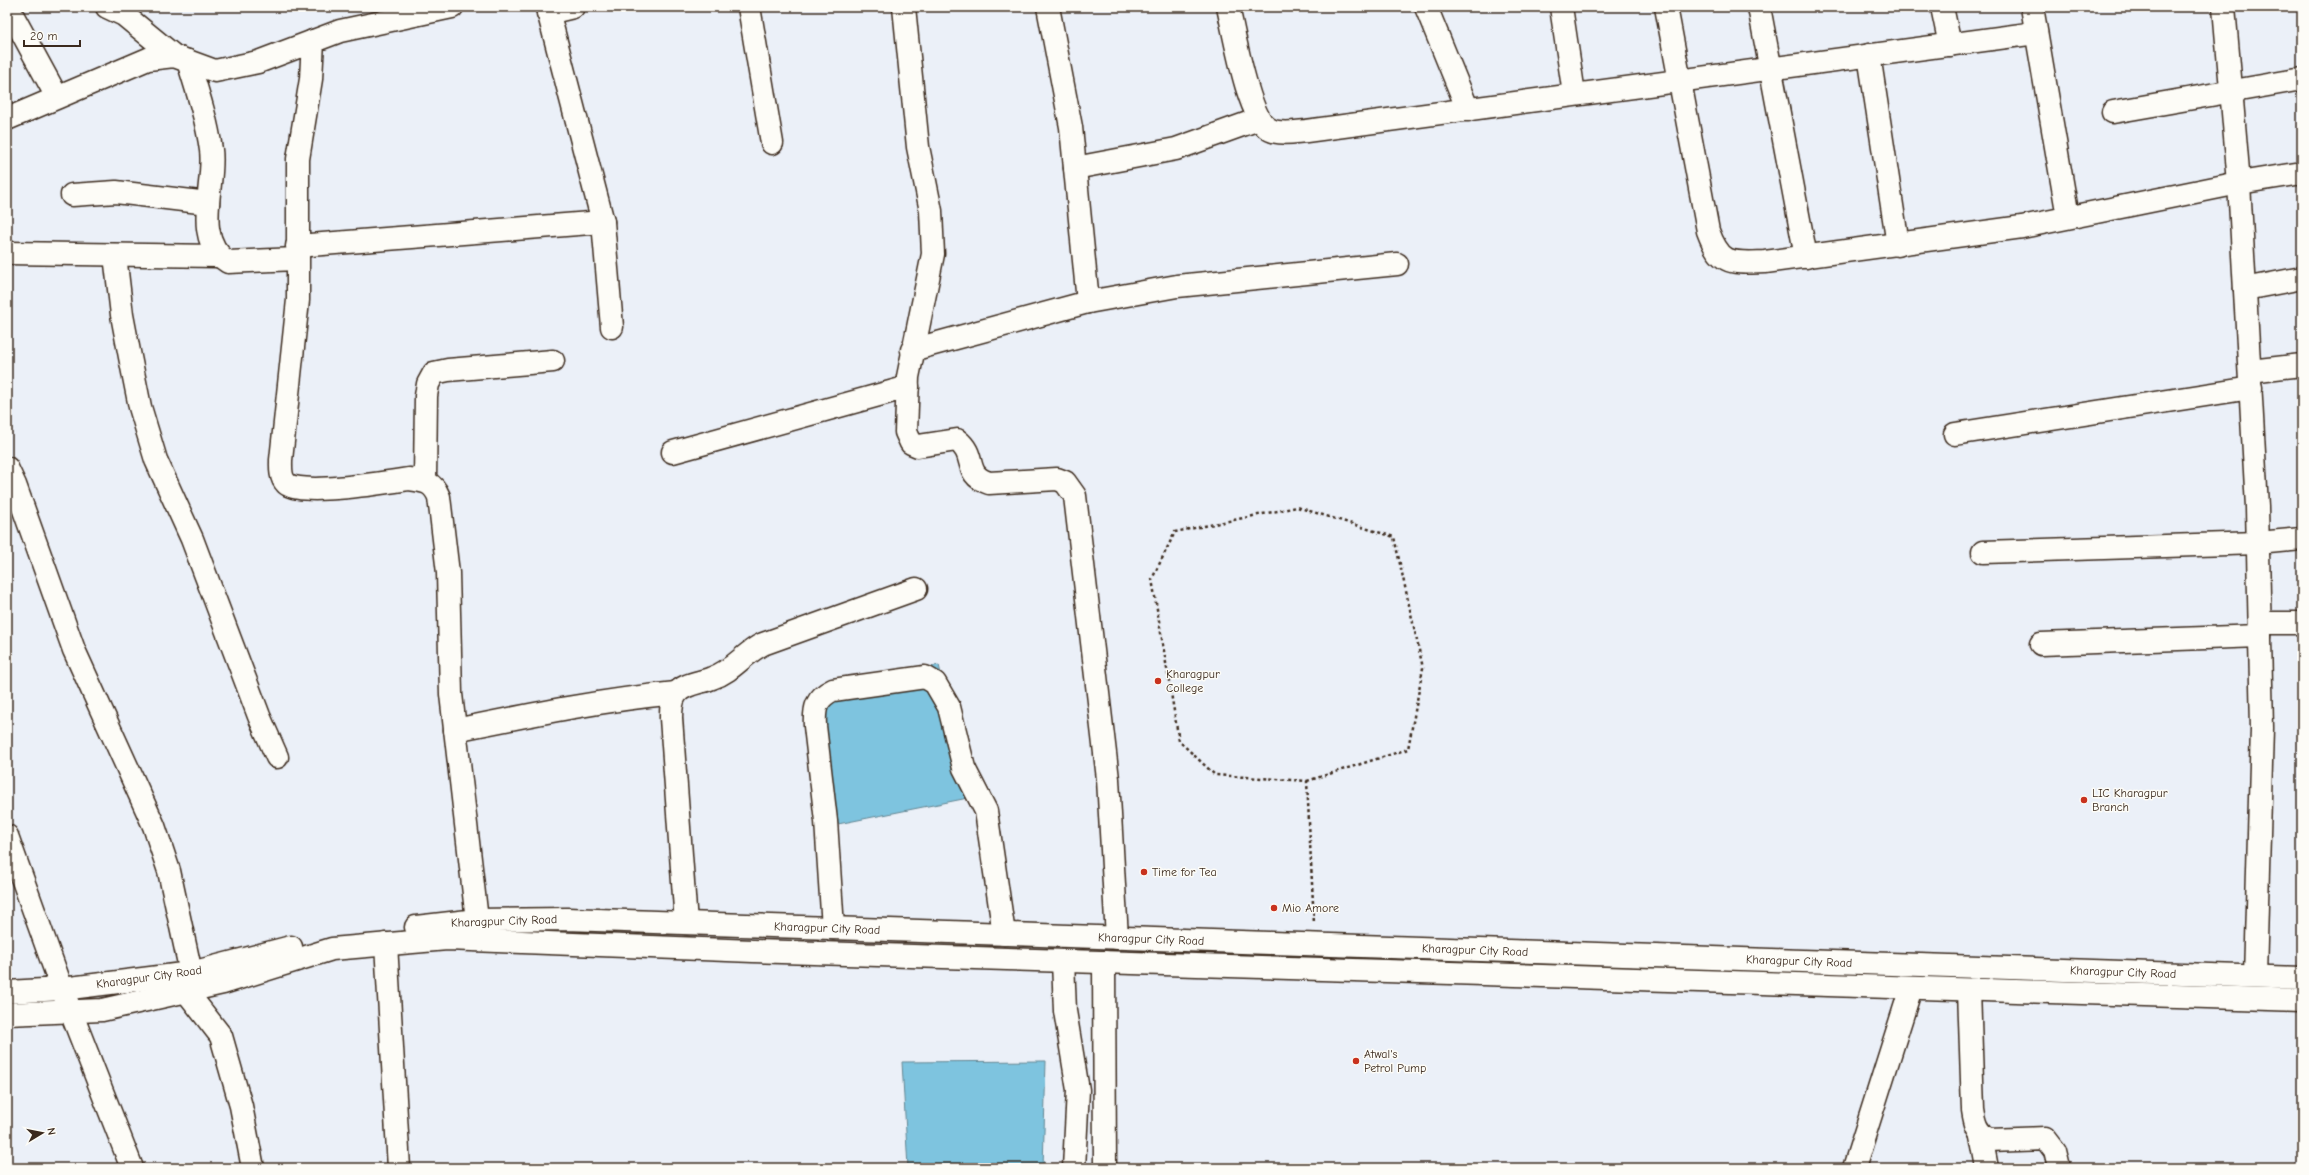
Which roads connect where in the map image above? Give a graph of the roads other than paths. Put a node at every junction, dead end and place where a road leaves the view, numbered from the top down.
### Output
1 (8, 7) edge
2 (107, 7) edge
3 (452, 7) edge
4 (573, 7) edge
5 (749, 7) edge
6 (904, 7) edge
7 (1048, 7) edge
8 (1228, 7) edge
9 (1426, 7) edge
10 (1561, 7) edge
11 (1666, 7) edge
12 (1760, 7) edge
13 (1942, 7) edge
14 (2032, 7) edge
15 (2224, 7) edge
16 (547, 10) edge
17 (2036, 33) junction
18 (314, 41) junction
19 (1950, 44) junction
20 (1870, 55) junction
21 (181, 58) junction
22 (1769, 69) junction
23 (2302, 79) edge
24 (1680, 81) junction
25 (2232, 90) junction
26 (1574, 94) junction
27 (57, 97) junction
28 (1468, 110) junction
29 (2113, 112) dead end
30 (7, 119) edge
31 (1259, 119) junction
32 (772, 143) dead end
33 (1075, 168) junction
34 (2302, 173) edge
35 (2239, 183) junction
36 (72, 195) dead end
37 (208, 203) junction
38 (2068, 217) junction
39 (603, 222) junction
40 (1898, 244) junction
41 (7, 253) edge
42 (297, 253) junction
43 (115, 255) junction
44 (218, 256) junction
45 (1806, 257) junction
46 (1397, 264) dead end
47 (2302, 278) edge
48 (2245, 289) junction
49 (1088, 302) junction
50 (612, 327) dead end
51 (912, 350) junction
52 (553, 361) dead end
53 (2302, 365) edge
54 (2250, 380) junction
55 (908, 387) junction
56 (1955, 434) dead end
57 (673, 452) dead end
58 (7, 468) edge
59 (425, 481) junction
60 (2302, 539) edge
61 (2258, 542) junction
62 (1983, 552) dead end
63 (916, 589) dead end
64 (2302, 623) edge
65 (2260, 630) junction
66 (2041, 644) dead end
67 (676, 693) junction
68 (455, 730) junction
69 (277, 756) dead end
70 (7, 836) edge
71 (477, 920) junction
72 (686, 923) junction
73 (833, 928) junction
74 (1004, 934) junction
75 (1117, 938) junction
76 (386, 944) junction
77 (1063, 961) junction
78 (1104, 962) junction
79 (2255, 976) junction
80 (2302, 978) edge
81 (188, 982) junction
82 (1911, 988) junction
83 (62, 989) junction
84 (1969, 990) junction
85 (7, 992) edge
86 (2302, 1000) edge
87 (71, 1012) junction
88 (7, 1014) edge
89 (1981, 1136) junction
90 (132, 1168) edge
91 (253, 1168) edge
92 (399, 1168) edge
93 (1074, 1168) edge
94 (1105, 1168) edge
95 (1854, 1168) edge
96 (1987, 1168) edge
97 (2059, 1168) edge

1 - 27 street
2 - 21 street
3 - 18 street
4 - 16 street
5 - 32 street
6 - 51 street
7 - 33 street
8 - 31 street
9 - 28 street
10 - 26 street
11 - 24 street
12 - 22 street
13 - 19 street
14 - 17 street
15 - 25 street
16 - 39 street
17 - 19 street
17 - 38 street
18 - 21 street
18 - 42 street
19 - 20 street
20 - 22 street
20 - 40 street
21 - 27 street
21 - 37 street
22 - 24 street
22 - 45 street
23 - 25 street
24 - 26 street
24 - 45 street
25 - 29 street
25 - 35 street
26 - 28 street
27 - 30 street
28 - 31 street
31 - 33 street
33 - 49 street
34 - 35 street
35 - 38 street
35 - 48 street
36 - 37 street
37 - 44 street
38 - 40 street
39 - 42 street
39 - 50 street
40 - 45 street
41 - 43 street
42 - 44 street
42 - 59 street
43 - 44 street
43 - 69 street
46 - 49 street
47 - 48 street
48 - 54 street
49 - 51 street
51 - 55 street
52 - 59 street
53 - 54 street
54 - 56 street
54 - 61 street
55 - 57 street
55 - 75 street
58 - 81 street
59 - 68 street
60 - 61 street
61 - 62 street
61 - 65 street
63 - 67 street
64 - 65 street
65 - 66 street
65 - 79 street
67 - 68 street
67 - 72 street
68 - 71 street
70 - 83 street
71 - 72 street, Kharagpur City Road
71 - 81 street, Kharagpur City Road
72 - 73 street, Kharagpur City Road
73 - 74 street, Kharagpur City Road
73 - 74 street
74 - 75 street, Kharagpur City Road
75 - 79 street, Kharagpur City Road
76 - 77 street
76 - 81 street
76 - 92 street
77 - 78 street
77 - 93 street
78 - 82 street
78 - 94 street
79 - 80 street, Kharagpur City Road
81 - 83 street, Kharagpur City Road
81 - 87 street
81 - 91 street
82 - 84 street
82 - 95 street
83 - 85 street, Kharagpur City Road
83 - 87 street
84 - 86 street
84 - 89 street
87 - 88 street
87 - 90 street
89 - 96 street
89 - 97 street

